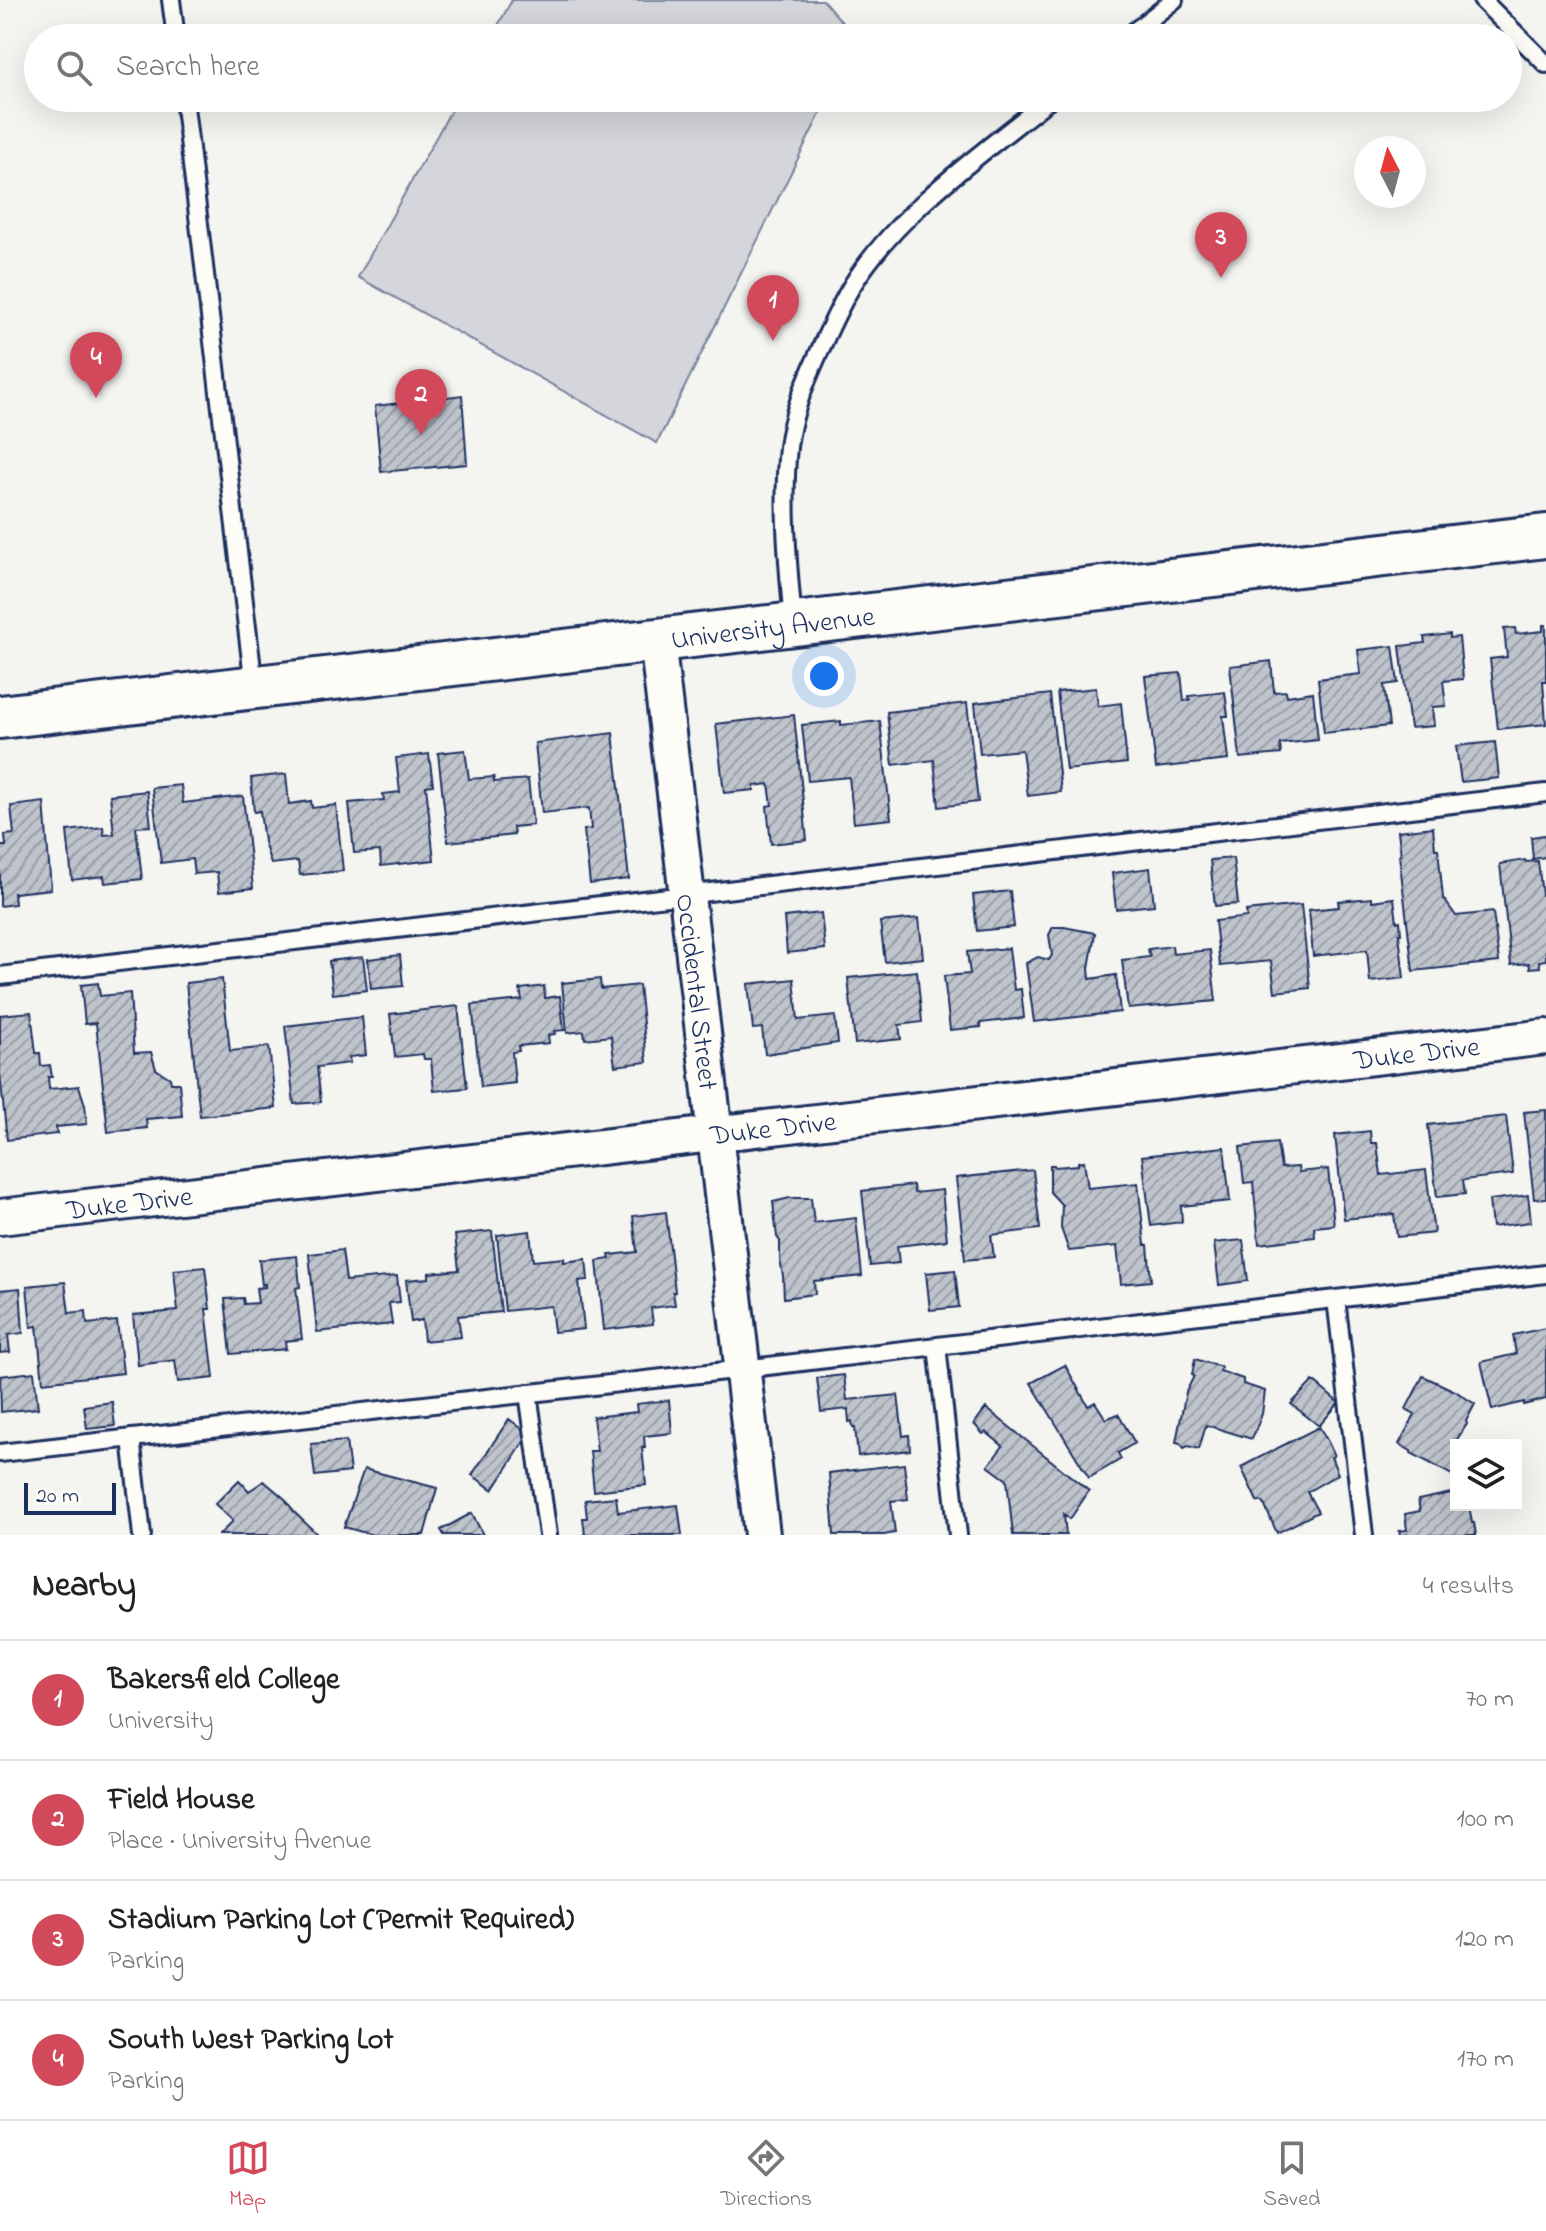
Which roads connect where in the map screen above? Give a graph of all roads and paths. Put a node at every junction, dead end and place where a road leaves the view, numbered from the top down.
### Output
1 (171, 0) edge
2 (1174, 0) edge
3 (1482, 0) edge
4 (174, 24) edge
5 (1144, 24) edge
6 (1506, 24) edge
7 (1522, 40) edge
8 (1546, 64) edge
9 (186, 112) edge
10 (1034, 112) edge
11 (1546, 536) edge
12 (793, 625) junction
13 (657, 640) junction
14 (254, 687) junction
15 (0, 717) edge
16 (1546, 793) edge
17 (688, 895) junction
18 (0, 976) edge
19 (1546, 1037) edge
20 (716, 1134) junction
21 (0, 1217) edge
22 (1546, 1274) edge
23 (1336, 1299) junction
24 (937, 1346) junction
25 (743, 1369) junction
26 (528, 1393) junction
27 (131, 1438) junction
28 (0, 1453) edge
29 (142, 1535) edge
30 (548, 1535) edge
31 (762, 1535) edge
32 (958, 1535) edge
33 (1364, 1535) edge

1 - 4 lane
2 - 5 lane
3 - 6 lane
7 - 8 lane
9 - 14 lane
10 - 12 lane
11 - 12 street, University Avenue
12 - 13 street, University Avenue
13 - 14 street, University Avenue
13 - 17 street, Occidental Street
14 - 15 street, University Avenue
16 - 17 lane
17 - 18 lane
17 - 20 street, Occidental Street
19 - 20 street, Duke Drive
20 - 21 street, Duke Drive
20 - 25 street, Occidental Street
22 - 23 lane
23 - 24 lane
23 - 33 lane
24 - 25 lane
24 - 32 lane
25 - 26 lane
25 - 31 street, Occidental Street
26 - 27 lane
26 - 30 lane
27 - 28 lane
27 - 29 lane

